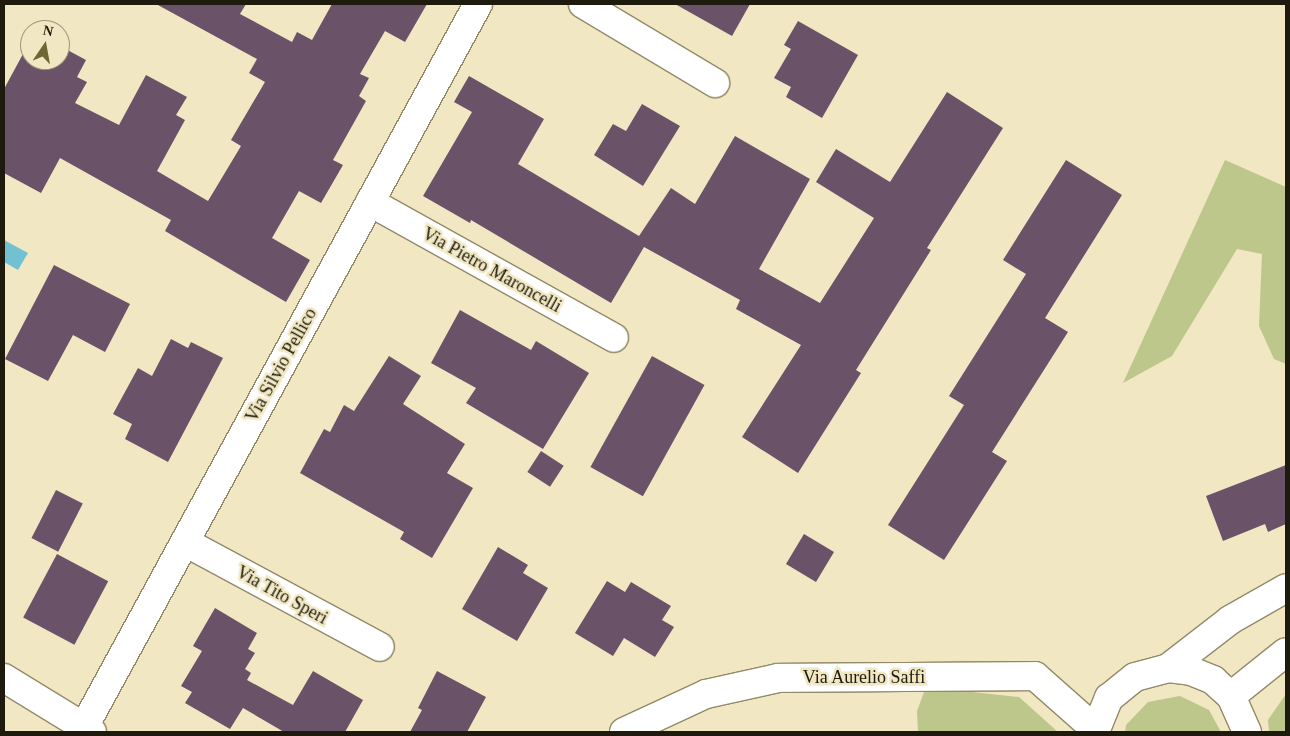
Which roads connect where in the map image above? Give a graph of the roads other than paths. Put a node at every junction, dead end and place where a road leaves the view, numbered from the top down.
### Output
1 (478, 4) edge
2 (583, 4) edge
3 (715, 83) dead end
4 (370, 202) junction
5 (614, 338) dead end
6 (185, 542) junction
7 (1286, 588) edge
8 (380, 648) dead end
9 (1286, 652) edge
10 (1168, 668) junction
11 (4, 678) edge
12 (1231, 696) junction
13 (88, 730) edge
14 (1095, 730) edge
15 (624, 732) edge
16 (1247, 732) edge

1 - 4 street, Via Silvio Pellico
2 - 3 street
4 - 5 street, Via Pietro Maroncelli
4 - 6 street, Via Silvio Pellico
6 - 8 street, Via Tito Speri
6 - 13 street, Via Silvio Pellico
7 - 10 street
9 - 12 street
10 - 12 street
10 - 14 street
11 - 13 street
12 - 16 street
14 - 15 street, Via Aurelio Saffi

